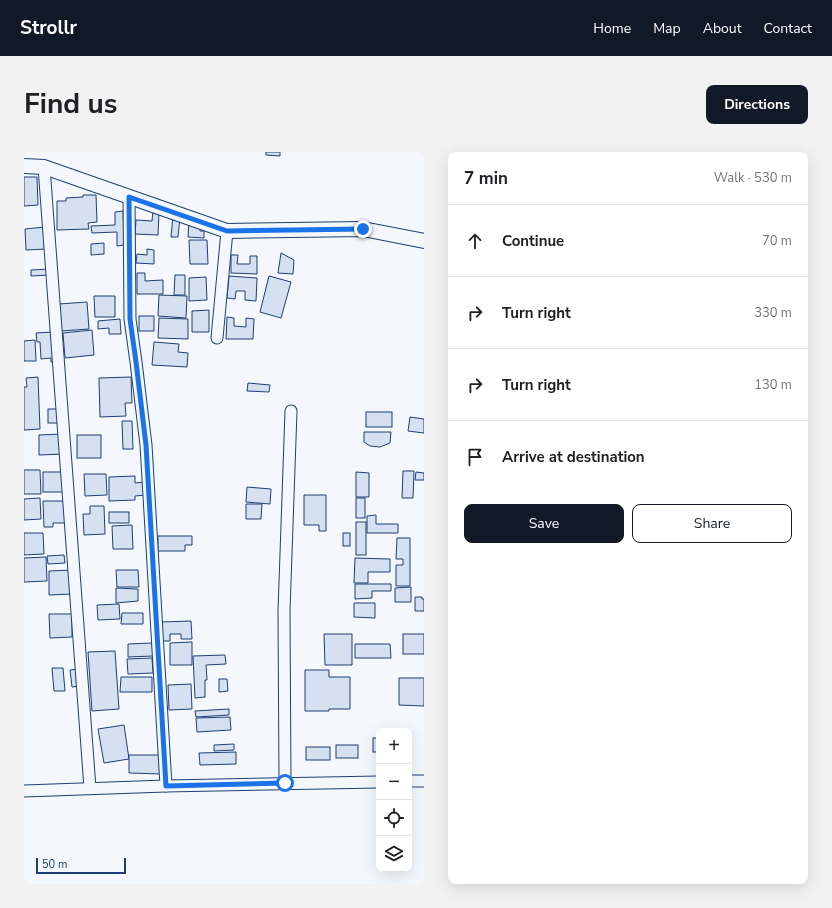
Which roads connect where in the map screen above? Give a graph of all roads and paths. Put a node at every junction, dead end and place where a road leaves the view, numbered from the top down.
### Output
1 (24, 166) edge
2 (44, 167) junction
3 (129, 197) junction
4 (227, 231) junction
5 (424, 241) edge
6 (217, 338) dead end
7 (291, 411) dead end
8 (412, 781) edge
9 (424, 781) edge
10 (376, 782) edge
11 (285, 783) junction
12 (166, 786) junction
13 (90, 788) junction
14 (24, 791) edge

1 - 2 street
2 - 3 street
2 - 13 street
3 - 4 street
3 - 12 street
4 - 5 street
4 - 6 street
7 - 11 street
8 - 9 street
10 - 11 street
11 - 12 street
12 - 13 street
13 - 14 street

